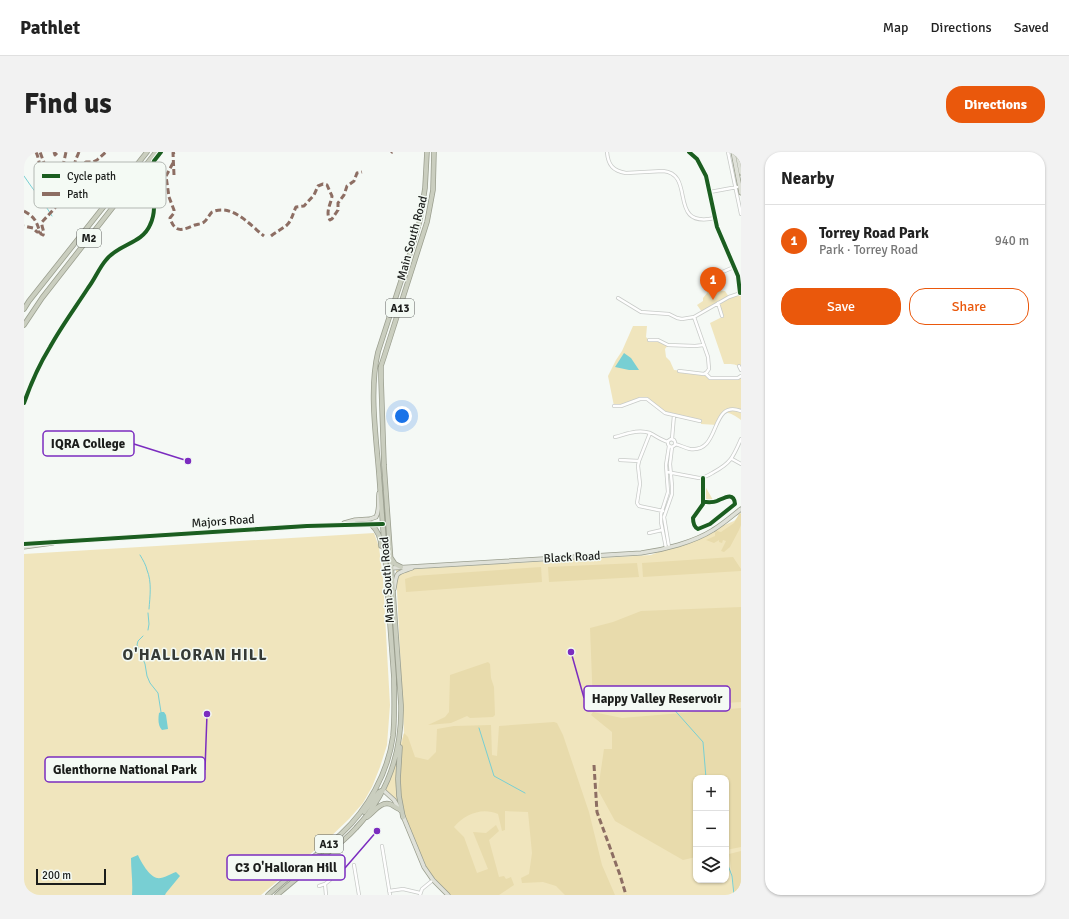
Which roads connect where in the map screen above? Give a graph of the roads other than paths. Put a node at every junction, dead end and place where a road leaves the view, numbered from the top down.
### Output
1 (147, 152) edge
2 (156, 152) edge
3 (427, 152) edge
4 (434, 152) edge
5 (607, 152) edge
6 (689, 152) edge
7 (728, 152) edge
8 (733, 152) edge
9 (737, 152) edge
10 (139, 162) edge
11 (148, 162) edge
12 (741, 173) edge
13 (739, 187) edge
14 (710, 192) junction
15 (741, 193) edge
16 (103, 208) edge
17 (112, 208) edge
18 (741, 214) edge
19 (715, 218) junction
20 (420, 220) junction
21 (427, 222) junction
22 (734, 267) junction
23 (704, 275) dead end
24 (740, 278) edge
25 (740, 293) edge
26 (618, 298) dead end
27 (718, 303) junction
28 (24, 309) edge
29 (694, 316) junction
30 (722, 316) dead end
31 (24, 325) edge
32 (649, 340) dead end
33 (704, 345) junction
34 (739, 366) dead end
35 (741, 370) edge
36 (679, 371) dead end
37 (706, 374) junction
38 (741, 376) edge
39 (380, 378) junction
40 (614, 406) dead end
41 (375, 408) junction
42 (741, 411) edge
43 (674, 415) junction
44 (700, 421) dead end
45 (650, 433) junction
46 (616, 437) dead end
47 (672, 439) junction
48 (741, 439) edge
49 (668, 442) junction
50 (675, 444) junction
51 (671, 447) junction
52 (732, 459) junction
53 (620, 460) dead end
54 (639, 461) junction
55 (741, 464) edge
56 (667, 472) junction
57 (670, 472) junction
58 (703, 478) junction
59 (380, 488) junction
60 (703, 502) junction
61 (741, 509) edge
62 (664, 511) junction
63 (388, 523) junction
64 (371, 524) junction
65 (383, 524) junction
66 (335, 525) junction
67 (662, 530) junction
68 (649, 533) dead end
69 (58, 542) junction
70 (24, 544) edge
71 (24, 547) edge
72 (667, 548) junction
73 (391, 557) junction
74 (385, 560) junction
75 (417, 566) junction
76 (401, 567) junction
77 (385, 568) junction
78 (392, 568) junction
79 (393, 592) junction
80 (400, 736) junction
81 (378, 783) junction
82 (383, 790) junction
83 (399, 809) junction
84 (403, 817) junction
85 (364, 819) junction
86 (353, 822) junction
87 (382, 846) dead end
88 (354, 865) dead end
89 (330, 880) dead end
90 (433, 880) junction
91 (325, 884) junction
92 (319, 886) dead end
93 (389, 891) junction
94 (420, 894) edge
95 (268, 895) edge
96 (277, 895) edge
97 (326, 895) edge
98 (359, 895) edge
99 (390, 895) edge
100 (448, 895) edge

1 - 10 highway, M2
2 - 11 highway, M2
3 - 20 highway, Main South Road / A13
4 - 21 highway, Main South Road / A13
5 - 19 street
6 - 14 street
7 - 13 street
8 - 13 main road
9 - 12 main road
13 - 14 street
13 - 15 main road
13 - 18 street
14 - 19 street
16 - 28 highway, M2
17 - 31 highway, M2
19 - 22 street
20 - 21 highway
20 - 41 highway, Main South Road / A13
21 - 39 highway, Main South Road / A13
22 - 23 street
22 - 24 street
24 - 25 street
25 - 27 street
26 - 29 street
27 - 29 street
27 - 30 street
29 - 33 street
32 - 33 street
33 - 37 street
34 - 35 street
36 - 37 street
37 - 38 street
39 - 41 highway
39 - 63 highway, Main South Road / A13
40 - 43 street
41 - 59 highway, Main South Road / A13
42 - 50 street
43 - 44 street
43 - 47 street
45 - 46 street
45 - 49 street
45 - 54 street
47 - 49 street
47 - 50 street
48 - 52 street
49 - 51 street
50 - 51 street
51 - 56 street
51 - 57 street
52 - 55 street
52 - 58 street
53 - 54 street
54 - 62 street
56 - 57 street
56 - 62 street
57 - 58 street
57 - 62 street
58 - 60 street
59 - 65 highway, Main South Road / A13
59 - 66 main road, A13
60 - 60 street
61 - 72 main road, Black Road
62 - 67 street
62 - 72 street
63 - 65 main road, Majors Road
63 - 73 highway, Main South Road / A13
64 - 65 main road, Majors Road
64 - 66 main road, Majors Road
64 - 74 highway, A13
65 - 74 highway, Main South Road / A13
66 - 69 main road, Majors Road
67 - 68 street
67 - 72 street
69 - 70 main road, Majors Road
69 - 71 main road, Majors Road
72 - 75 main road, Black Road
73 - 76 highway
73 - 78 highway, Main South Road / A13
74 - 77 highway, Main South Road / A13
75 - 76 main road, Black Road
75 - 79 main road, A13
76 - 78 main road, Black Road
77 - 78 highway
77 - 81 highway, Main South Road / A13
78 - 79 highway, Main South Road / A13
79 - 80 highway, Main South Road / A13
80 - 82 highway, Main South Road / A13
80 - 84 highway
81 - 82 highway
81 - 86 highway, Main South Road / A13
82 - 83 main road
82 - 85 highway, Main South Road / A13
82 - 86 highway
83 - 84 main road
83 - 85 highway
84 - 90 main road
85 - 96 highway, Main South Road / A13
86 - 95 highway, Main South Road / A13
87 - 93 street
88 - 98 street
89 - 91 street
90 - 94 street
90 - 100 main road
91 - 92 street
91 - 97 street
93 - 94 street
93 - 99 street

